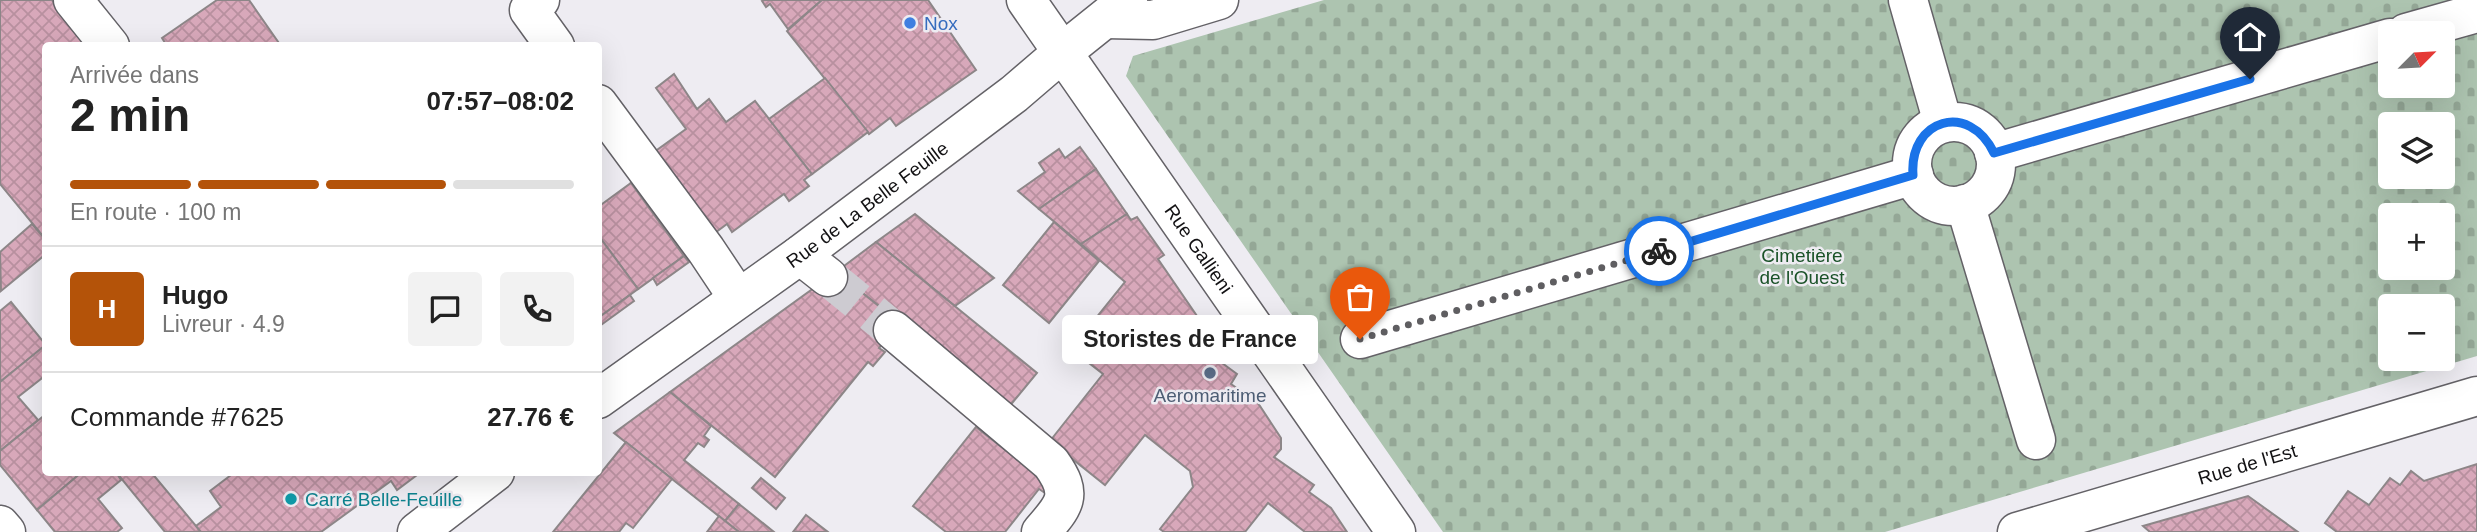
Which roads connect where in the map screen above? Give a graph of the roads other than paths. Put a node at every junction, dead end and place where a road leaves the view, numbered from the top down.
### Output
1 (74, 0) edge
2 (540, 0) edge
3 (1026, 0) edge
4 (1219, 0) edge
5 (1908, 0) edge
6 (1117, 10) edge
7 (2477, 13) edge
8 (2449, 21) edge
9 (2378, 41) edge
10 (107, 42) edge
11 (552, 42) edge
12 (1062, 52) junction
13 (602, 109) edge
14 (1942, 123) junction
15 (1994, 153) junction
16 (1913, 175) junction
17 (1965, 204) junction
18 (738, 298) junction
19 (893, 330) tunnel mouth
20 (1360, 339) dead end
21 (602, 396) edge
22 (2477, 396) edge
23 (2036, 440) dead end
24 (490, 476) edge
25 (0, 525) edge
26 (6, 532) edge
27 (417, 532) edge
28 (1041, 532) edge
29 (1396, 532) edge
30 (2017, 532) edge

1 - 10 street
2 - 11 street
3 - 12 street, Rue Gallieni
4 - 6 street
5 - 14 street
6 - 12 street, Rue de La Belle Feuille
7 - 8 street
9 - 15 street
12 - 18 street, Rue de La Belle Feuille
12 - 29 street, Rue Gallieni
13 - 18 street
14 - 15 street
14 - 16 street
15 - 17 street
16 - 17 street
16 - 20 street
17 - 23 street
18 - 21 street, Rue de La Belle Feuille
19 - 28 street
22 - 30 street, Rue de l'Est
24 - 27 street
25 - 26 street

